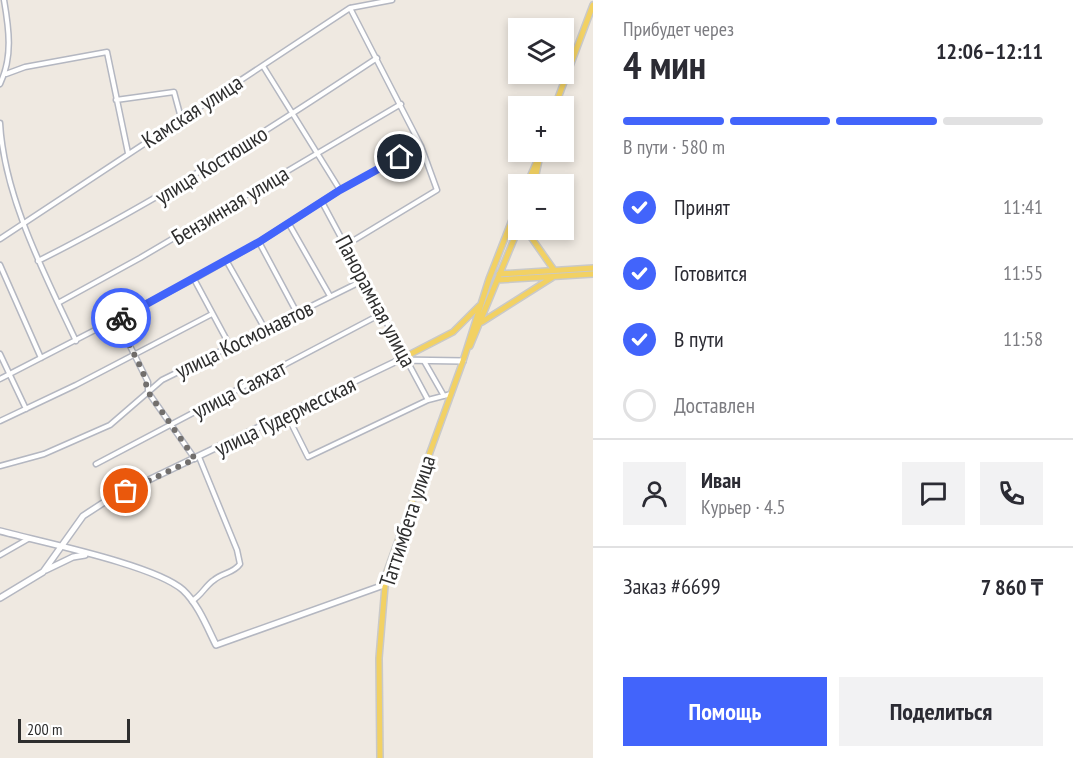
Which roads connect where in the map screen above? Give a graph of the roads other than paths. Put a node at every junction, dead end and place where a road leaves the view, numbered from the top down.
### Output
1 (4, 0) edge
2 (392, 0) edge
3 (358, 2) edge
4 (593, 5) edge
5 (350, 8) junction
6 (377, 58) junction
7 (263, 66) junction
8 (6, 74) junction
9 (0, 84) edge
10 (559, 96) edge
11 (116, 100) junction
12 (400, 104) junction
13 (293, 114) junction
14 (181, 118) junction
15 (0, 123) edge
16 (421, 146) junction
17 (317, 152) junction
18 (128, 153) junction
19 (340, 190) junction
20 (322, 202) junction
21 (289, 224) junction
22 (23, 226) junction
23 (508, 231) edge
24 (0, 239) edge
25 (514, 240) edge
26 (533, 240) edge
27 (259, 242) junction
28 (346, 245) junction
29 (226, 260) junction
30 (38, 261) junction
31 (0, 265) edge
32 (593, 268) edge
33 (492, 273) junction
34 (554, 273) junction
35 (593, 274) edge
36 (500, 277) junction
37 (194, 279) junction
38 (489, 279) junction
39 (364, 280) junction
40 (330, 297) junction
41 (58, 303) junction
42 (480, 304) junction
43 (297, 313) junction
44 (212, 314) junction
45 (381, 314) junction
46 (117, 320) junction
47 (481, 323) junction
48 (265, 329) junction
49 (76, 341) junction
50 (230, 346) junction
51 (0, 354) edge
52 (134, 356) junction
53 (41, 358) junction
54 (407, 358) junction
55 (424, 361) junction
56 (463, 361) junction
57 (8, 375) junction
58 (0, 379) edge
59 (148, 392) junction
60 (451, 394) junction
61 (444, 396) junction
62 (428, 400) junction
63 (26, 409) junction
64 (287, 415) junction
65 (0, 422) edge
66 (170, 423) junction
67 (197, 458) junction
68 (96, 464) dead end
69 (0, 466) edge
70 (0, 531) edge
71 (28, 539) junction
72 (62, 548) junction
73 (0, 555) edge
74 (86, 555) junction
75 (42, 572) junction
76 (384, 585) junction
77 (0, 598) edge
78 (192, 601) junction
79 (380, 758) edge

1 - 8 street
2 - 3 street, Камская улица
3 - 5 street, Камская улица
4 - 10 main road
5 - 6 street
5 - 7 street, Камская улица
6 - 12 street
6 - 13 street, улица Костюшко
7 - 13 street
7 - 14 street, Камская улица
8 - 9 street
8 - 11 street
11 - 14 street
11 - 18 street
12 - 16 street
12 - 17 street, Бензинная улица
13 - 17 street
13 - 30 street, улица Костюшко
14 - 18 street, Камская улица
15 - 22 street
16 - 19 street
16 - 28 street
17 - 19 street
17 - 41 street, Бензинная улица
18 - 22 street, Камская улица
19 - 20 street
20 - 21 street
20 - 28 street, Панорамная улица
21 - 27 street
21 - 40 street
22 - 24 street, Камская улица
22 - 30 street
23 - 33 main road
25 - 36 main road
26 - 34 main road
27 - 29 street
27 - 43 street
28 - 39 street, Панорамная улица
29 - 37 street
29 - 48 street
30 - 41 street
31 - 53 street
32 - 34 main road
33 - 36 main road
33 - 38 main road
34 - 35 main road
34 - 36 main road
34 - 47 main road
36 - 38 main road
36 - 47 main road
37 - 44 street
37 - 46 street
38 - 42 main road
39 - 40 street, улица Космонавтов
39 - 45 street, Панорамная улица
40 - 43 street, улица Космонавтов
41 - 49 street
42 - 54 main road
42 - 56 main road
43 - 48 street, улица Космонавтов
44 - 50 street
44 - 52 street
45 - 54 street, Панорамная улица
45 - 66 street, улица Саяхат
46 - 49 street
46 - 52 street
47 - 56 main road
48 - 50 street, улица Космонавтов
49 - 53 street
50 - 59 street, улица Космонавтов
51 - 57 street
52 - 59 street
52 - 63 street
53 - 57 street
54 - 55 main road
54 - 62 street, Панорамная улица
54 - 64 main road, улица Гудермесская
55 - 56 main road
55 - 61 street
56 - 60 main road, Таттимбета улица
57 - 58 street
57 - 63 street
59 - 66 street
59 - 69 street, улица Космонавтов
60 - 61 street
60 - 76 main road, Таттимбета улица
61 - 62 street
62 - 64 street
63 - 65 street
64 - 67 main road, улица Гудермесская
66 - 67 street
66 - 68 street, улица Саяхат
67 - 72 main road, улица Гудермесская
67 - 78 street
70 - 71 main road
71 - 72 main road
71 - 73 street
72 - 74 main road
72 - 75 main road, улица Гудермесская
74 - 75 main road
74 - 78 main road
75 - 77 main road
76 - 78 main road
76 - 79 main road, Таттимбета улица

